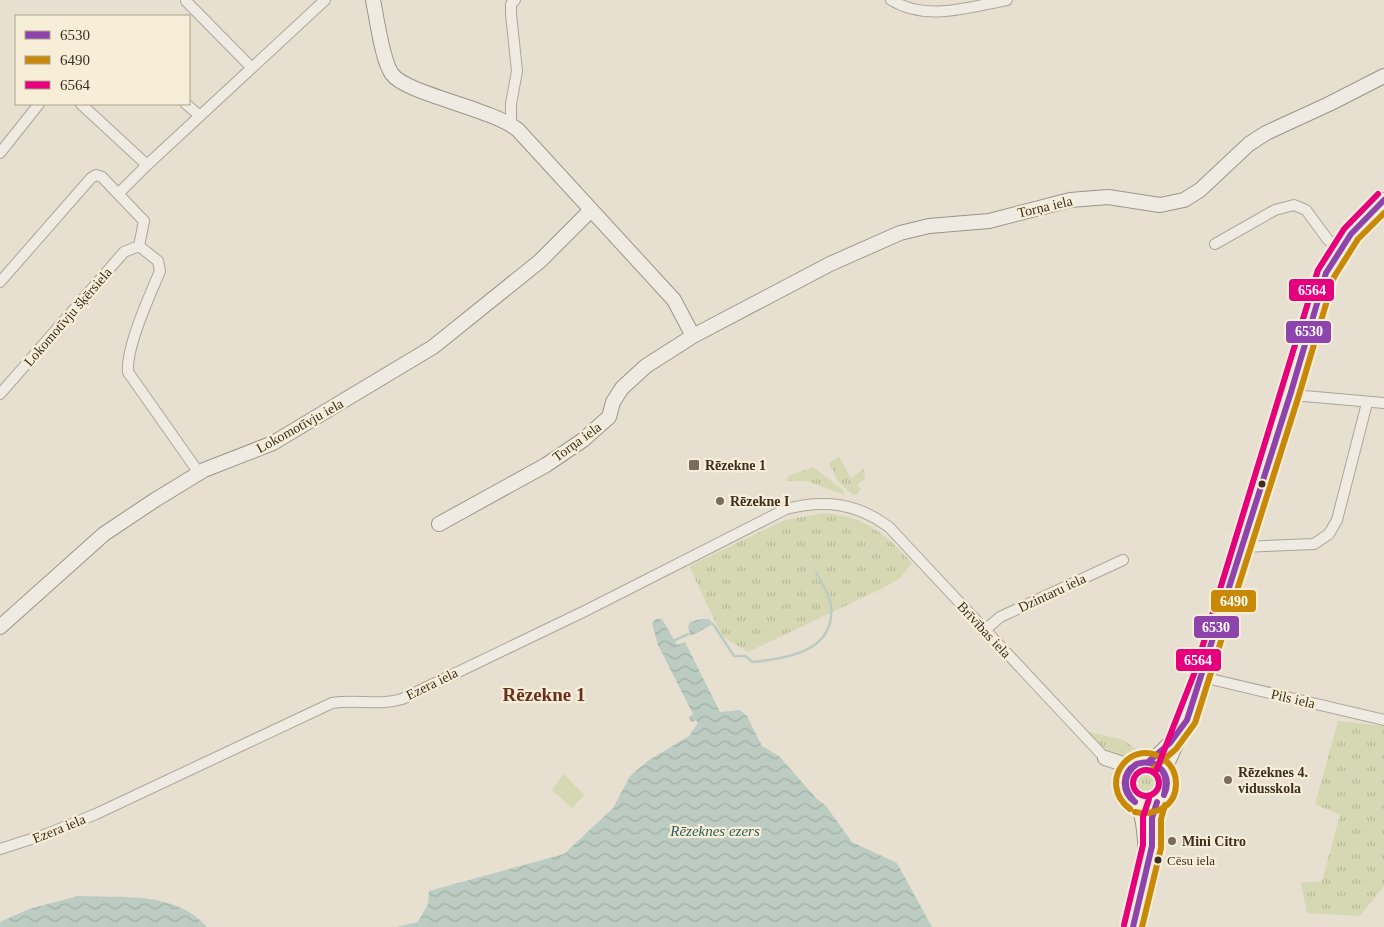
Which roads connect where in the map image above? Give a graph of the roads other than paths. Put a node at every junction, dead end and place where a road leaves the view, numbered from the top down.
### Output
1 (325, 0) edge
2 (373, 0) edge
3 (515, 0) edge
4 (891, 0) edge
5 (1007, 0) edge
6 (186, 1) dead end
7 (314, 4) edge
8 (252, 68) junction
9 (1384, 76) edge
10 (38, 105) edge
11 (81, 105) edge
12 (187, 105) edge
13 (200, 116) junction
14 (511, 124) junction
15 (0, 153) edge
16 (147, 164) junction
17 (119, 193) junction
18 (1384, 200) edge
19 (591, 210) junction
20 (1215, 244) dead end
21 (139, 246) junction
22 (1340, 249) junction
23 (0, 282) edge
24 (693, 336) junction
25 (1292, 392) junction
26 (0, 394) edge
27 (1367, 403) junction
28 (1384, 403) edge
29 (200, 473) junction
30 (857, 509) joint
31 (439, 524) dead end
32 (1241, 547) junction
33 (1123, 560) dead end
34 (0, 627) edge
35 (984, 631) junction
36 (1202, 677) junction
37 (1384, 720) edge
38 (1181, 730) junction
39 (1105, 758) junction
40 (1142, 763) junction
41 (1165, 773) junction
42 (1124, 780) junction
43 (1136, 802) junction
44 (1157, 802) junction
45 (0, 849) edge
46 (1147, 861) junction
47 (1133, 927) edge

1 - 7 street
2 - 14 street
3 - 14 street
4 - 5 street
6 - 8 street
7 - 8 street
8 - 13 street
9 - 24 street, Torņa iela
10 - 15 street
11 - 16 street
12 - 13 street
13 - 16 street
14 - 19 street
16 - 17 street
17 - 21 street
17 - 23 street
18 - 22 street
19 - 24 street
19 - 29 street, Lokomotīvju iela
20 - 22 street
21 - 26 street, Lokomotīvju šķērsiela
21 - 29 street
22 - 25 street
24 - 31 street, Torņa iela
25 - 27 street
25 - 32 street
27 - 28 street
27 - 32 street
29 - 34 street, Lokomotīvju iela
30 - 35 street, Brīvības iela
30 - 45 street, Ezera iela
32 - 36 street
33 - 35 street, Dzintaru iela
35 - 39 street, Brīvības iela
36 - 37 street, Pils iela
36 - 38 street
38 - 40 street
38 - 41 street
39 - 40 street
39 - 42 street
40 - 41 street
40 - 42 street
41 - 44 street
42 - 43 street
43 - 44 street
43 - 46 street
44 - 46 street
46 - 47 street

